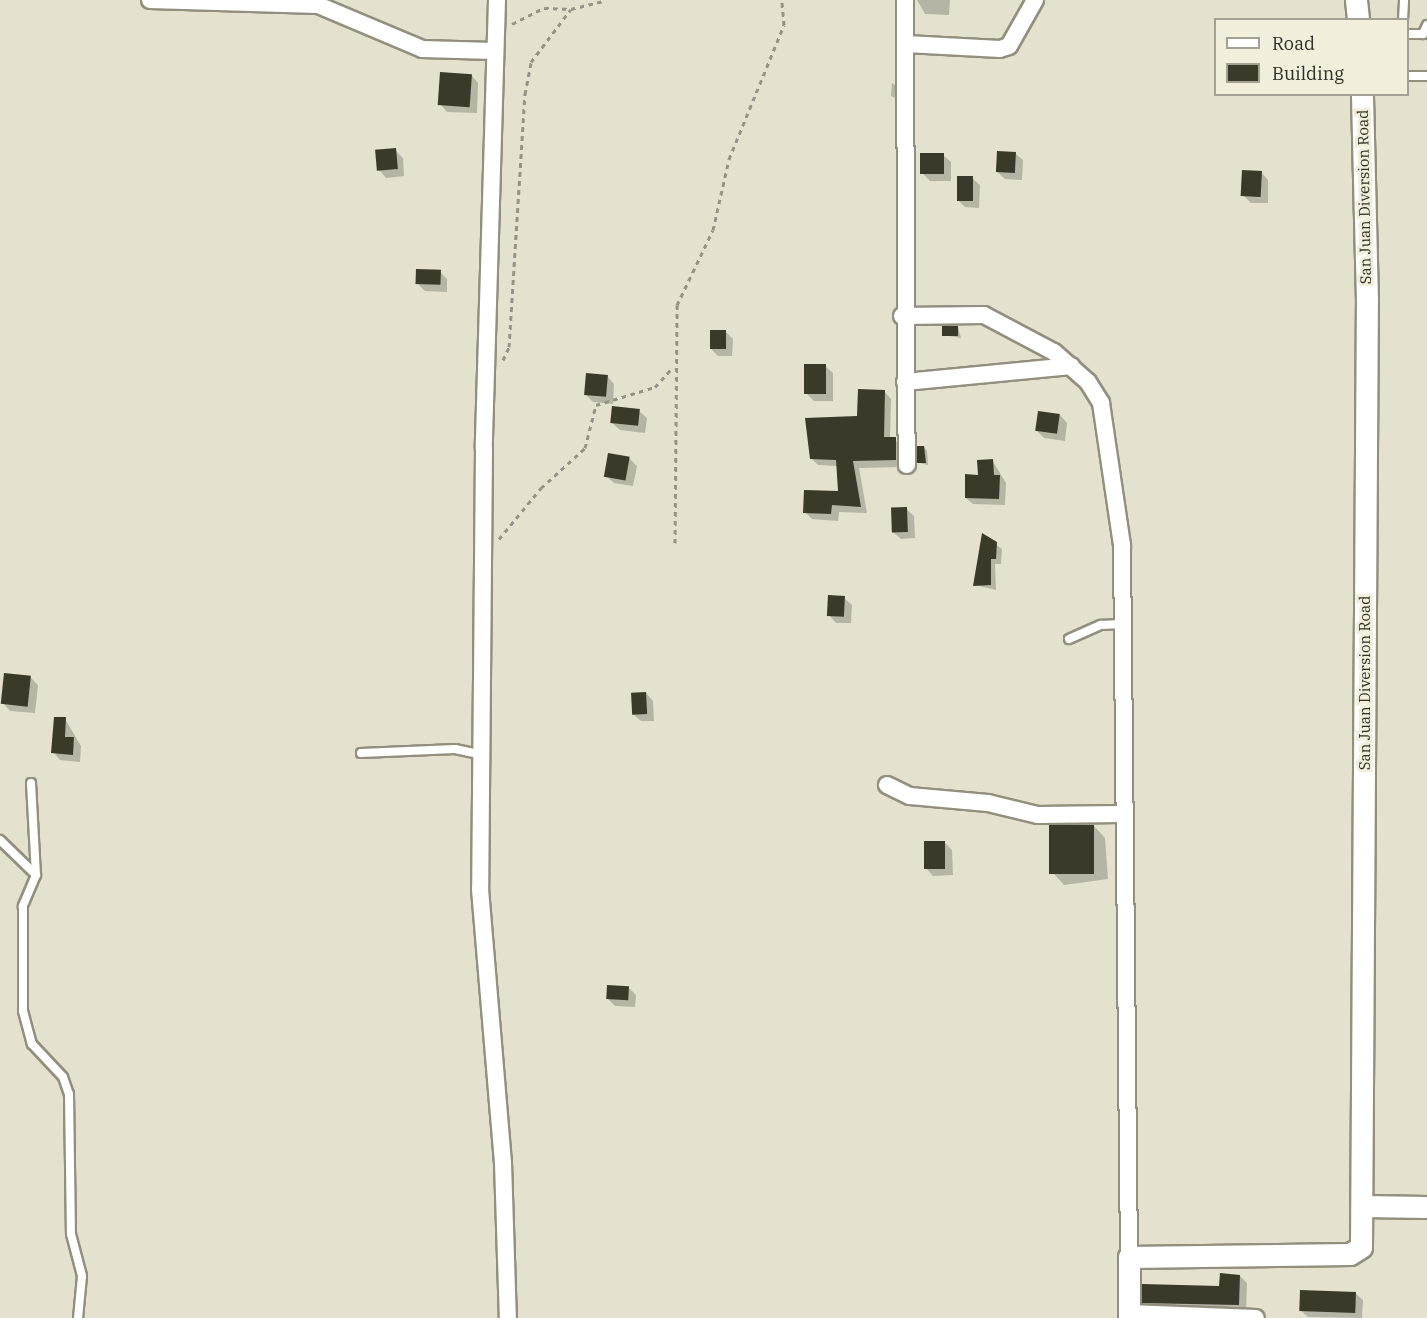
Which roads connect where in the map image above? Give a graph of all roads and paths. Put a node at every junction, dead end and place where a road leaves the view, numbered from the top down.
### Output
1 (150, 0) edge
2 (497, 0) edge
3 (606, 0) edge
4 (782, 0) edge
5 (905, 0) edge
6 (1035, 0) edge
7 (1356, 0) edge
8 (1404, 0) edge
9 (571, 9) junction
10 (1358, 18) edge
11 (1403, 18) edge
12 (1427, 25) edge
13 (1409, 34) edge
14 (906, 44) junction
15 (494, 51) junction
16 (1409, 76) edge
17 (1427, 76) edge
18 (1362, 96) edge
19 (902, 316) junction
20 (1071, 366) junction
21 (674, 367) junction
22 (487, 382) junction
23 (904, 382) junction
24 (906, 465) dead end
25 (675, 543) dead end
26 (485, 546) junction
27 (1121, 624) junction
28 (1069, 639) dead end
29 (361, 753) dead end
30 (483, 755) junction
31 (31, 783) dead end
32 (887, 785) dead end
33 (1121, 814) junction
34 (0, 840) edge
35 (36, 875) junction
36 (1362, 1206) junction
37 (1427, 1207) edge
38 (1129, 1257) junction
39 (1129, 1316) edge
40 (1195, 1317) edge
41 (78, 1318) edge
42 (508, 1318) edge
43 (1256, 1318) edge

1 - 15 street
2 - 15 street
3 - 9 path
4 - 21 path
5 - 14 street
6 - 14 street
7 - 10 street
8 - 11 lane
9 - 15 path
9 - 22 path
12 - 13 lane
14 - 19 street
15 - 22 street
16 - 17 lane
18 - 36 street, San Juan Diversion Road
19 - 20 street
19 - 23 street
20 - 23 street
20 - 27 street
21 - 25 path
21 - 26 path
22 - 26 street
23 - 24 street
26 - 30 street
27 - 28 lane
27 - 33 street
29 - 30 lane
30 - 42 street
31 - 35 lane
32 - 33 street
33 - 38 street
34 - 35 lane
35 - 41 lane
36 - 37 street
36 - 38 street, San Juan Diversion Road
38 - 39 street
39 - 40 street
40 - 43 street

